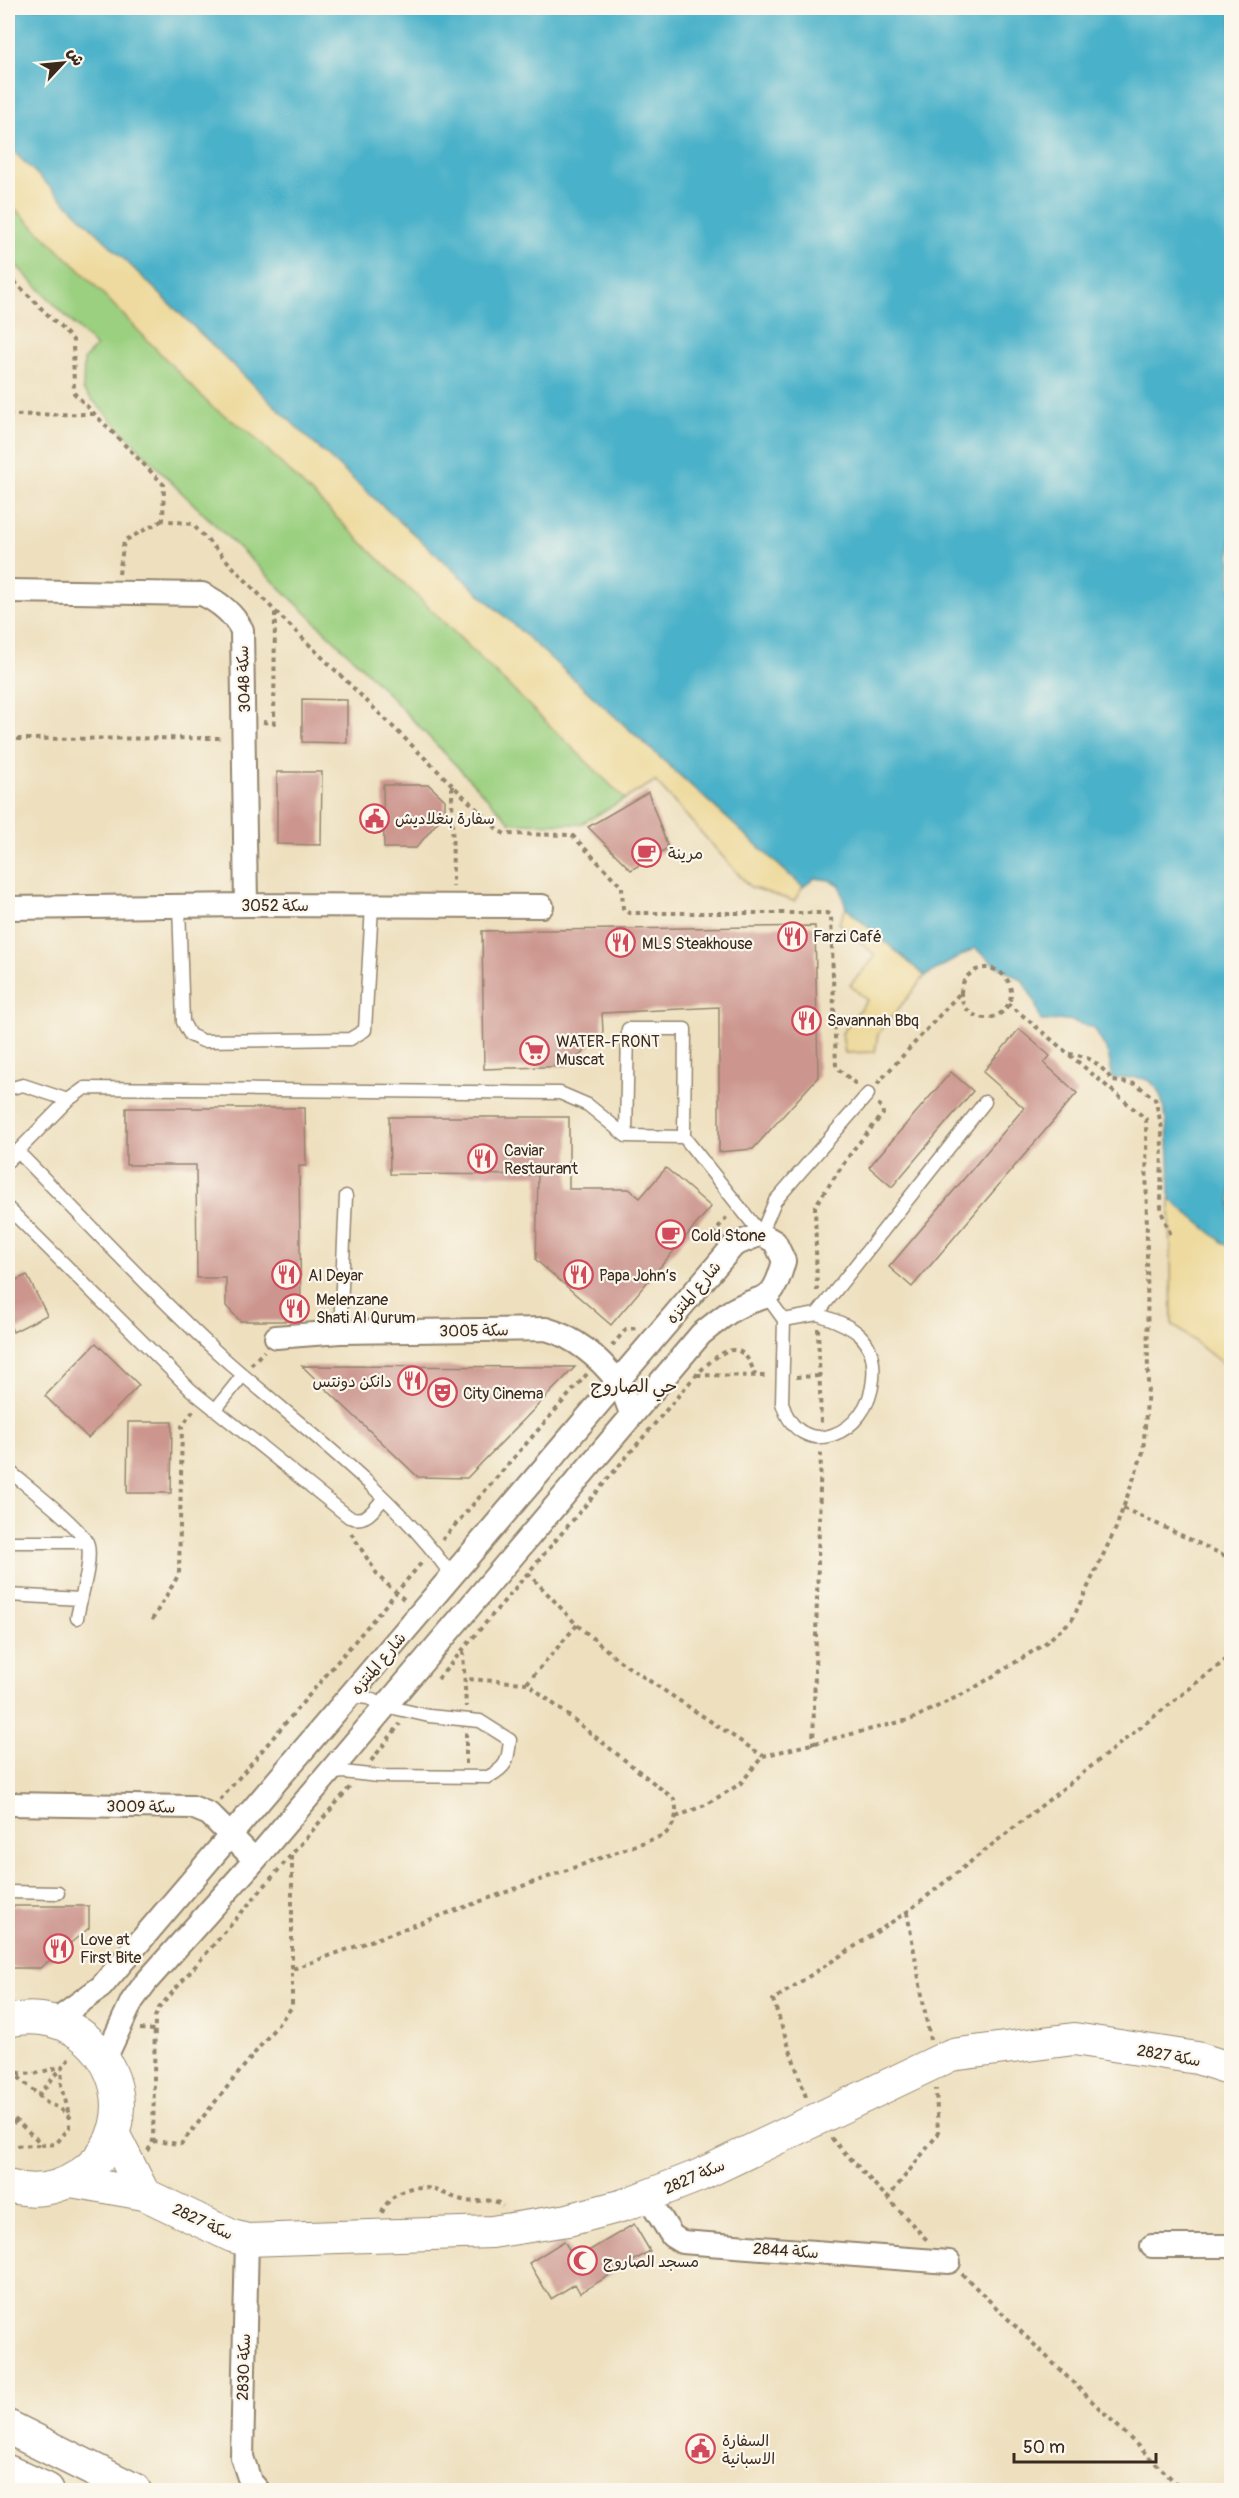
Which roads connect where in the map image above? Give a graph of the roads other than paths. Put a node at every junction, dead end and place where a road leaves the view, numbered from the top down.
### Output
1 (8, 591) edge
2 (246, 905) junction
3 (179, 906) junction
4 (372, 906) junction
5 (542, 906) dead end
6 (8, 908) edge
7 (8, 1089) edge
8 (868, 1094) road end
9 (68, 1100) junction
10 (985, 1102) dead end
11 (626, 1136) junction
12 (684, 1137) junction
13 (17, 1151) junction
14 (8, 1161) edge
15 (346, 1196) dead end
16 (8, 1208) edge
17 (760, 1234) junction
18 (768, 1298) junction
19 (817, 1314) junction
20 (784, 1320) junction
21 (340, 1332) junction
22 (276, 1337) road end
23 (243, 1375) junction
24 (618, 1382) junction
25 (215, 1410) junction
26 (632, 1415) junction
27 (554, 1456) junction
28 (8, 1470) edge
29 (579, 1477) junction
30 (384, 1498) junction
31 (8, 1542) edge
32 (87, 1542) junction
33 (452, 1576) junction
34 (8, 1595) edge
35 (80, 1599) junction
36 (77, 1618) dead end
37 (350, 1696) junction
38 (385, 1706) junction
39 (326, 1774) junction
40 (8, 1804) edge
41 (231, 1835) junction
42 (255, 1860) junction
43 (8, 1892) edge
44 (58, 1893) dead end
45 (54, 2021) junction
46 (8, 2022) edge
47 (105, 2059) junction
48 (1232, 2069) edge
49 (113, 2133) junction
50 (71, 2181) junction
51 (8, 2186) edge
52 (38, 2190) junction
53 (144, 2194) junction
54 (647, 2196) junction
55 (8, 2200) edge
56 (239, 2238) junction
57 (1152, 2246) dead end
58 (1232, 2246) edge
59 (949, 2262) road end
60 (8, 2419) edge
61 (8, 2427) edge
62 (42, 2444) junction
63 (8, 2472) edge
64 (46, 2490) edge
65 (135, 2490) edge
66 (258, 2490) edge

1 - 2 street, سكة 3048
2 - 3 street, سكة 3052
2 - 4 street, سكة 3052
3 - 4 lane
3 - 6 street, سكة 3052
4 - 5 street, سكة 3052
7 - 9 lane
8 - 17 lane
9 - 11 lane
9 - 13 lane
10 - 19 lane
11 - 12 lane
11 - 12 lane
12 - 17 lane
13 - 14 lane
13 - 23 lane
15 - 21 lane
16 - 25 lane
17 - 18 street
17 - 24 street, شارع المنتزه
18 - 20 lane
18 - 26 street, شارع المنتزه
19 - 20 lane
19 - 20 lane
21 - 22 street, سكة 3005
21 - 24 street, سكة 3005
23 - 25 lane
23 - 30 lane
24 - 26 street
24 - 27 street, شارع المنتزه
25 - 30 lane
26 - 29 street, شارع المنتزه
27 - 29 street
27 - 33 street, شارع المنتزه
28 - 32 lane
29 - 38 street, شارع المنتزه
30 - 33 lane
31 - 32 lane
32 - 35 lane
33 - 37 street, شارع المنتزه
34 - 35 lane
35 - 36 lane
37 - 38 lane
37 - 41 street, شارع المنتزه
38 - 39 street, شارع المنتزه
38 - 39 lane
39 - 42 street, شارع المنتزه
40 - 41 street, سكة 3009
41 - 42 street, سكة 3009
41 - 45 street, شارع المنتزه
42 - 47 street, شارع المنتزه
43 - 44 lane
45 - 46 street
45 - 47 street
47 - 49 street
48 - 54 street, سكة 2827
49 - 50 street
49 - 53 street
50 - 52 street
50 - 53 street, سكة 2827
51 - 52 street
52 - 55 street
53 - 56 street, سكة 2827
54 - 56 street, سكة 2827
54 - 59 street, سكة 2844
56 - 66 street, سكة 2830
57 - 58 street
60 - 62 main road
61 - 62 main road
62 - 65 main road
63 - 64 main road

